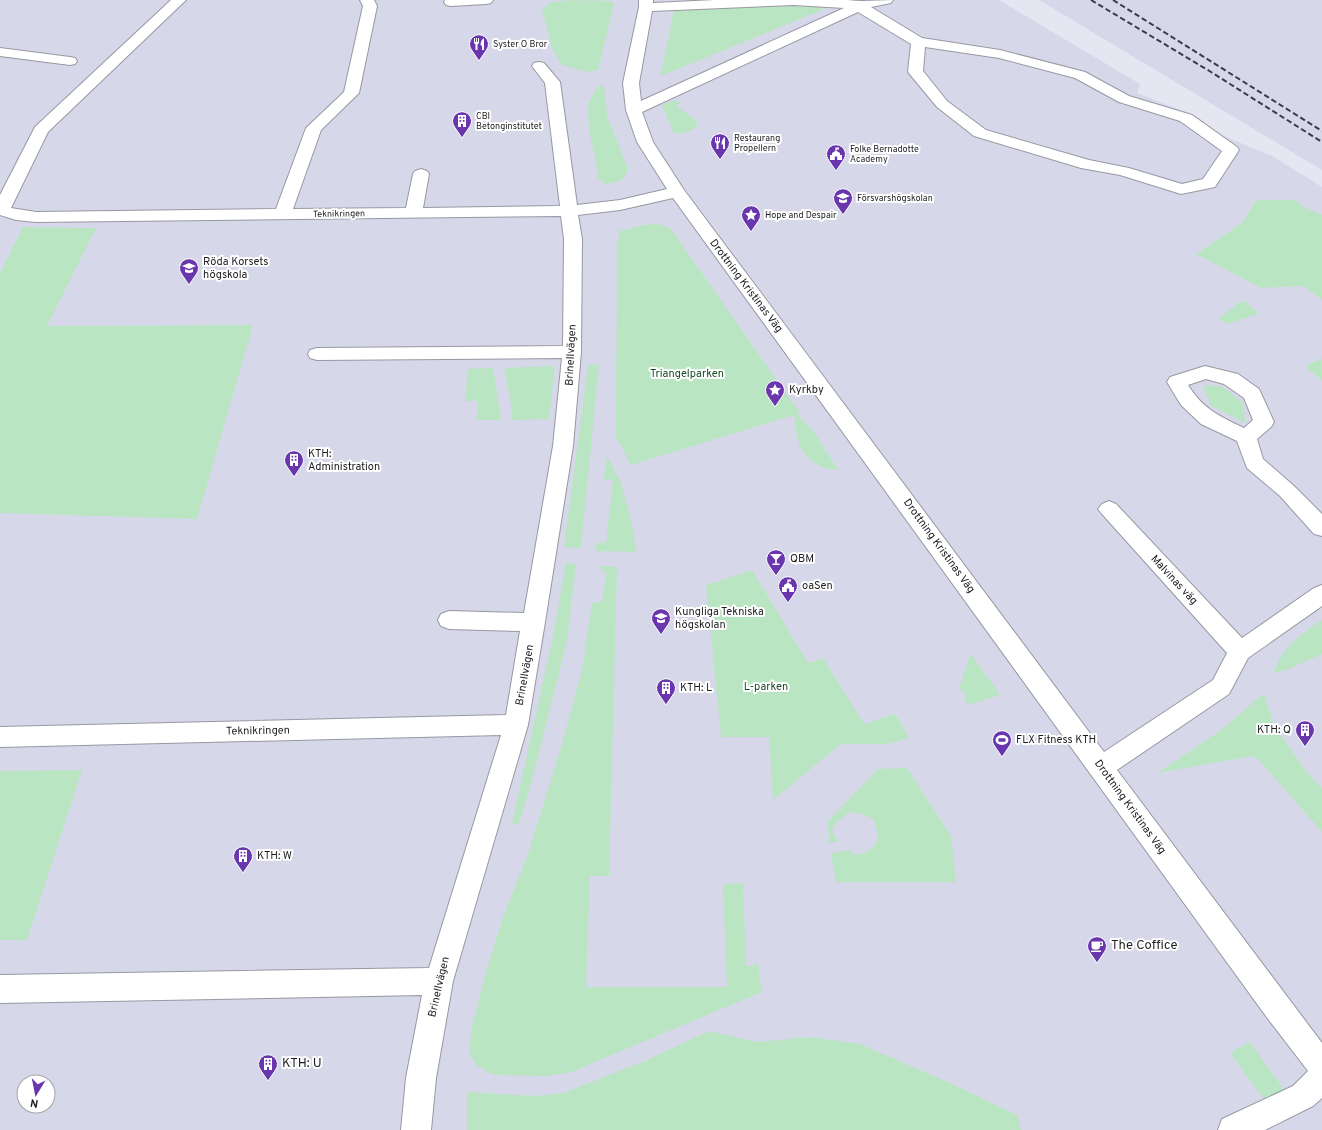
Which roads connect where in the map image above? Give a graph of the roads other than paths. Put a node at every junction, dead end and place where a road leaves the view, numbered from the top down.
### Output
1 (179, 0) edge
2 (368, 0) edge
3 (486, 0) edge
4 (793, 0) edge
5 (886, 0) edge
6 (451, 2) dead end
7 (646, 3) edge
8 (859, 6) junction
9 (918, 42) junction
10 (0, 52) edge
11 (70, 61) dead end
12 (539, 66) dead end
13 (634, 110) junction
14 (421, 174) dead end
15 (677, 192) junction
16 (0, 210) edge
17 (569, 211) junction
18 (413, 213) junction
19 (283, 214) junction
20 (572, 352) junction
21 (317, 354) dead end
22 (1246, 437) dead end
23 (1109, 509) dead end
24 (1322, 528) edge
25 (1322, 594) edge
26 (450, 620) dead end
27 (534, 622) junction
28 (1240, 651) junction
29 (516, 725) junction
30 (0, 737) edge
31 (1101, 768) junction
32 (439, 981) junction
33 (0, 989) edge
34 (1322, 1066) edge
35 (1322, 1078) edge
36 (416, 1130) edge
37 (1233, 1130) edge

1 - 16 street
2 - 19 street
3 - 6 street
4 - 7 street
4 - 8 street
5 - 8 street
7 - 13 street, Drottning Kristinas Väg
8 - 9 street
8 - 13 street
9 - 9 street
10 - 11 street
12 - 17 street, Brinellvägen
13 - 15 street, Drottning Kristinas Väg
14 - 18 street
15 - 17 street, Teknikringen
15 - 31 street, Drottning Kristinas Väg
16 - 19 street, Teknikringen
17 - 18 street, Teknikringen
17 - 20 street, Brinellvägen
18 - 19 street, Teknikringen
20 - 21 street
20 - 27 street, Brinellvägen
22 - 24 street
23 - 28 street, Malvinas väg
25 - 28 street
26 - 27 street
27 - 29 street, Brinellvägen
28 - 31 street
29 - 30 street, Teknikringen
29 - 32 street, Brinellvägen
31 - 34 street, Drottning Kristinas Väg
32 - 33 street
32 - 36 street, Brinellvägen
35 - 37 street

